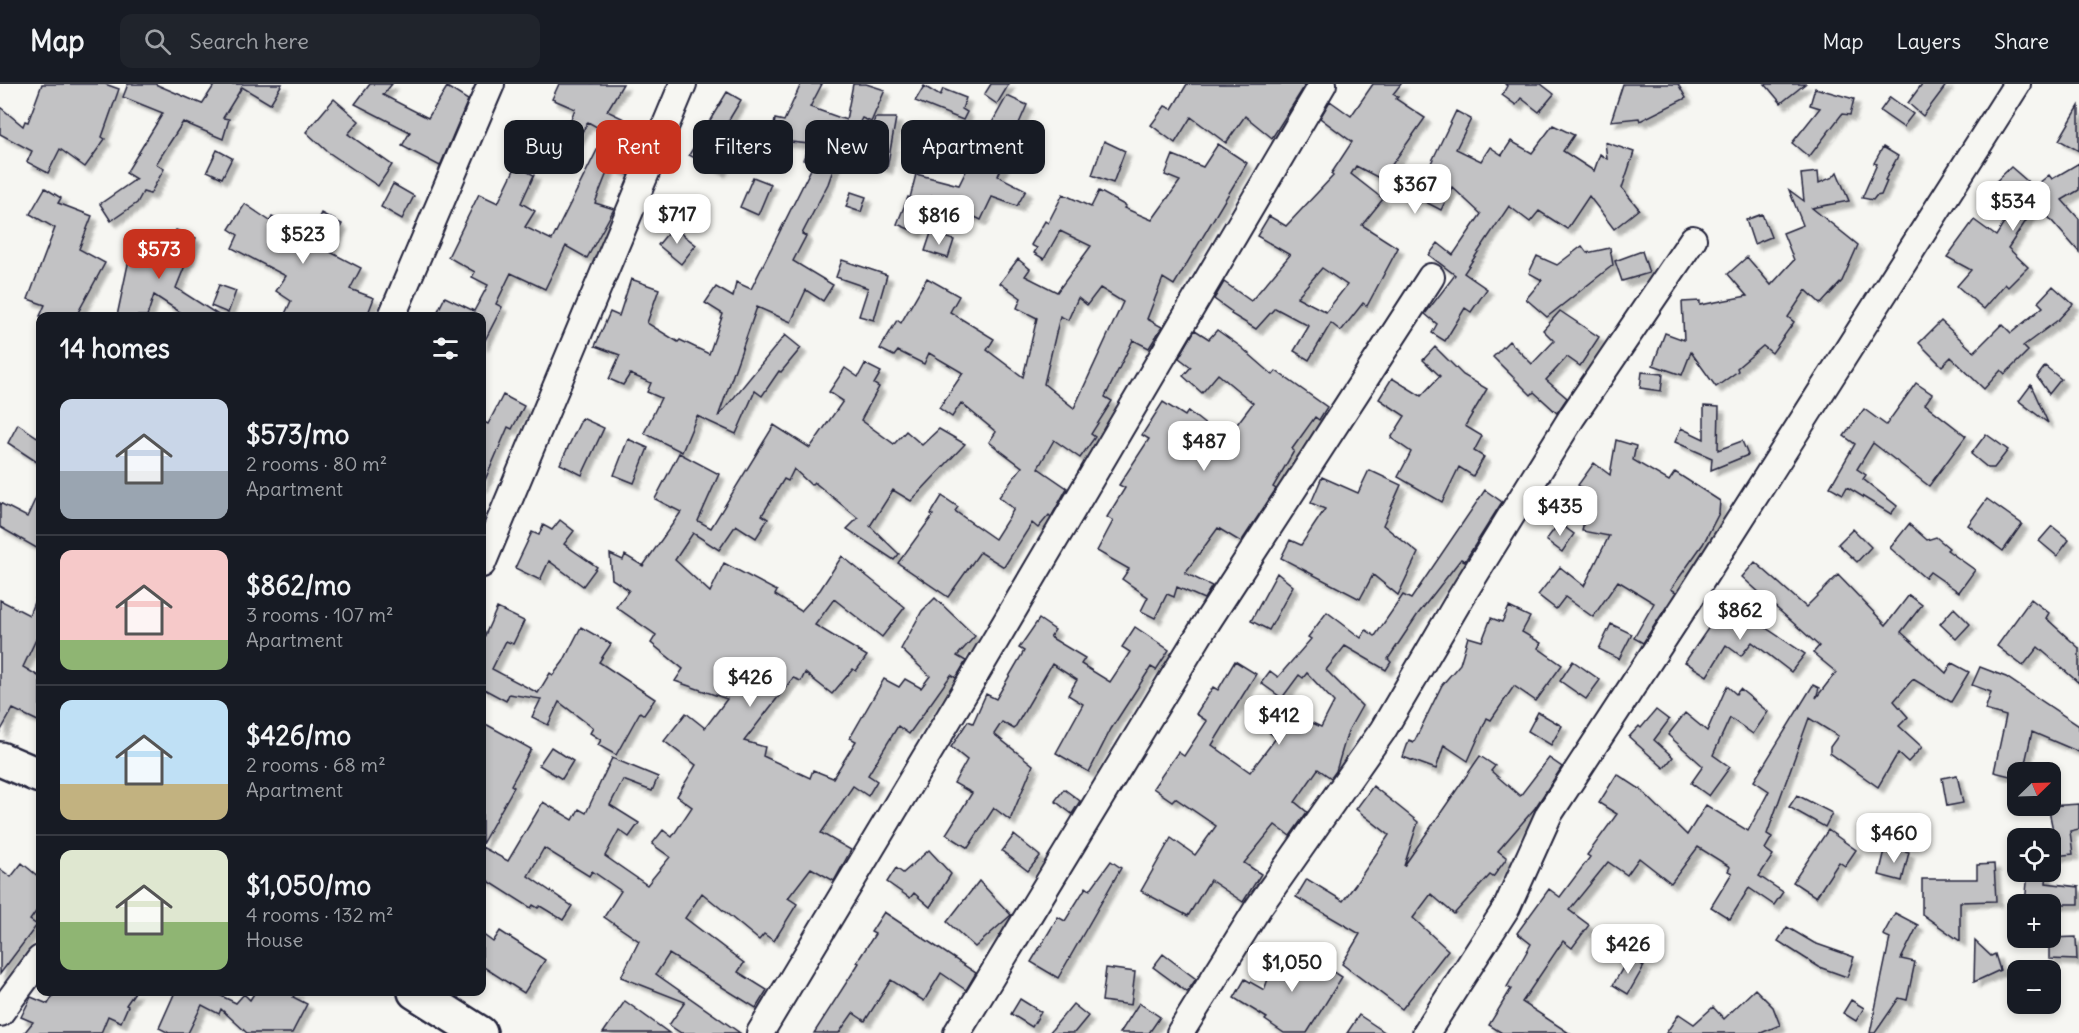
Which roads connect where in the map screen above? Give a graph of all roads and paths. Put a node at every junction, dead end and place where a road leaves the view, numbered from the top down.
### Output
1 (491, 84) edge
2 (683, 84) edge
3 (1323, 84) edge
4 (2017, 84) edge
5 (1693, 239) dead end
6 (1431, 277) dead end
7 (394, 312) edge
8 (486, 554) edge
9 (0, 759) edge
10 (36, 774) edge
11 (36, 964) edge
12 (421, 996) edge
13 (0, 1012) edge
14 (480, 1033) edge
15 (760, 1033) edge
16 (957, 1033) edge
17 (1180, 1033) edge
18 (1426, 1033) edge

1 - 7 street
2 - 8 street
3 - 15 street
4 - 18 street
5 - 17 street
6 - 16 street
9 - 10 main road
11 - 13 street
12 - 14 main road

